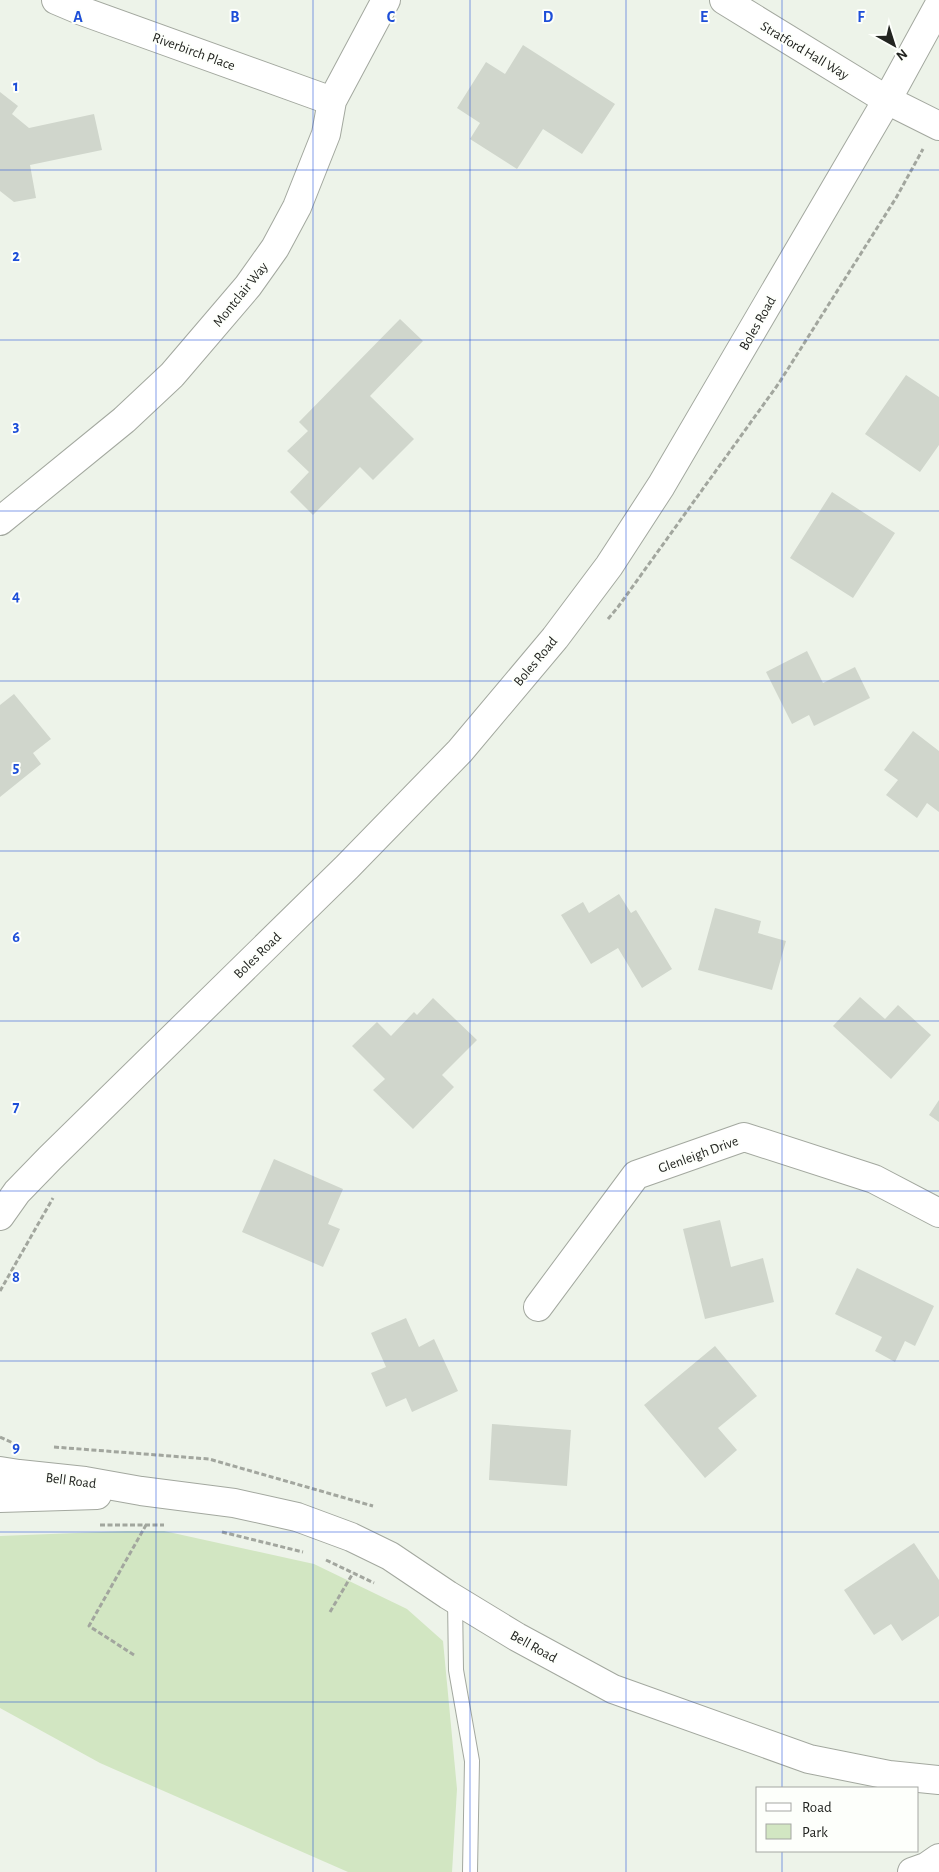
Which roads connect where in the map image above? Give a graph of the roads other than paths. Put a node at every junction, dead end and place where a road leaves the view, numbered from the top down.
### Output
1 (56, 0) edge
2 (386, 0) edge
3 (724, 0) edge
4 (939, 5) edge
5 (887, 100) junction
6 (332, 101) junction
7 (939, 126) edge
8 (0, 521) edge
9 (939, 1213) edge
10 (0, 1216) edge
11 (538, 1307) dead end
12 (0, 1471) edge
13 (141, 1491) junction
14 (0, 1498) edge
15 (456, 1599) junction
16 (939, 1780) edge
17 (939, 1858) edge
18 (470, 1872) edge
19 (912, 1872) edge

1 - 6 street, Riverbirch Place
2 - 6 street, Montclair Way
3 - 5 street, Stratford Hall Way
4 - 5 street, Boles Road
5 - 7 street
5 - 10 street, Boles Road
6 - 8 street, Montclair Way
9 - 11 street, Glenleigh Drive
12 - 13 street, Bell Road
13 - 14 street, Bell Road
13 - 15 street, Bell Road
15 - 16 street, Bell Road
15 - 18 lane
17 - 19 street

